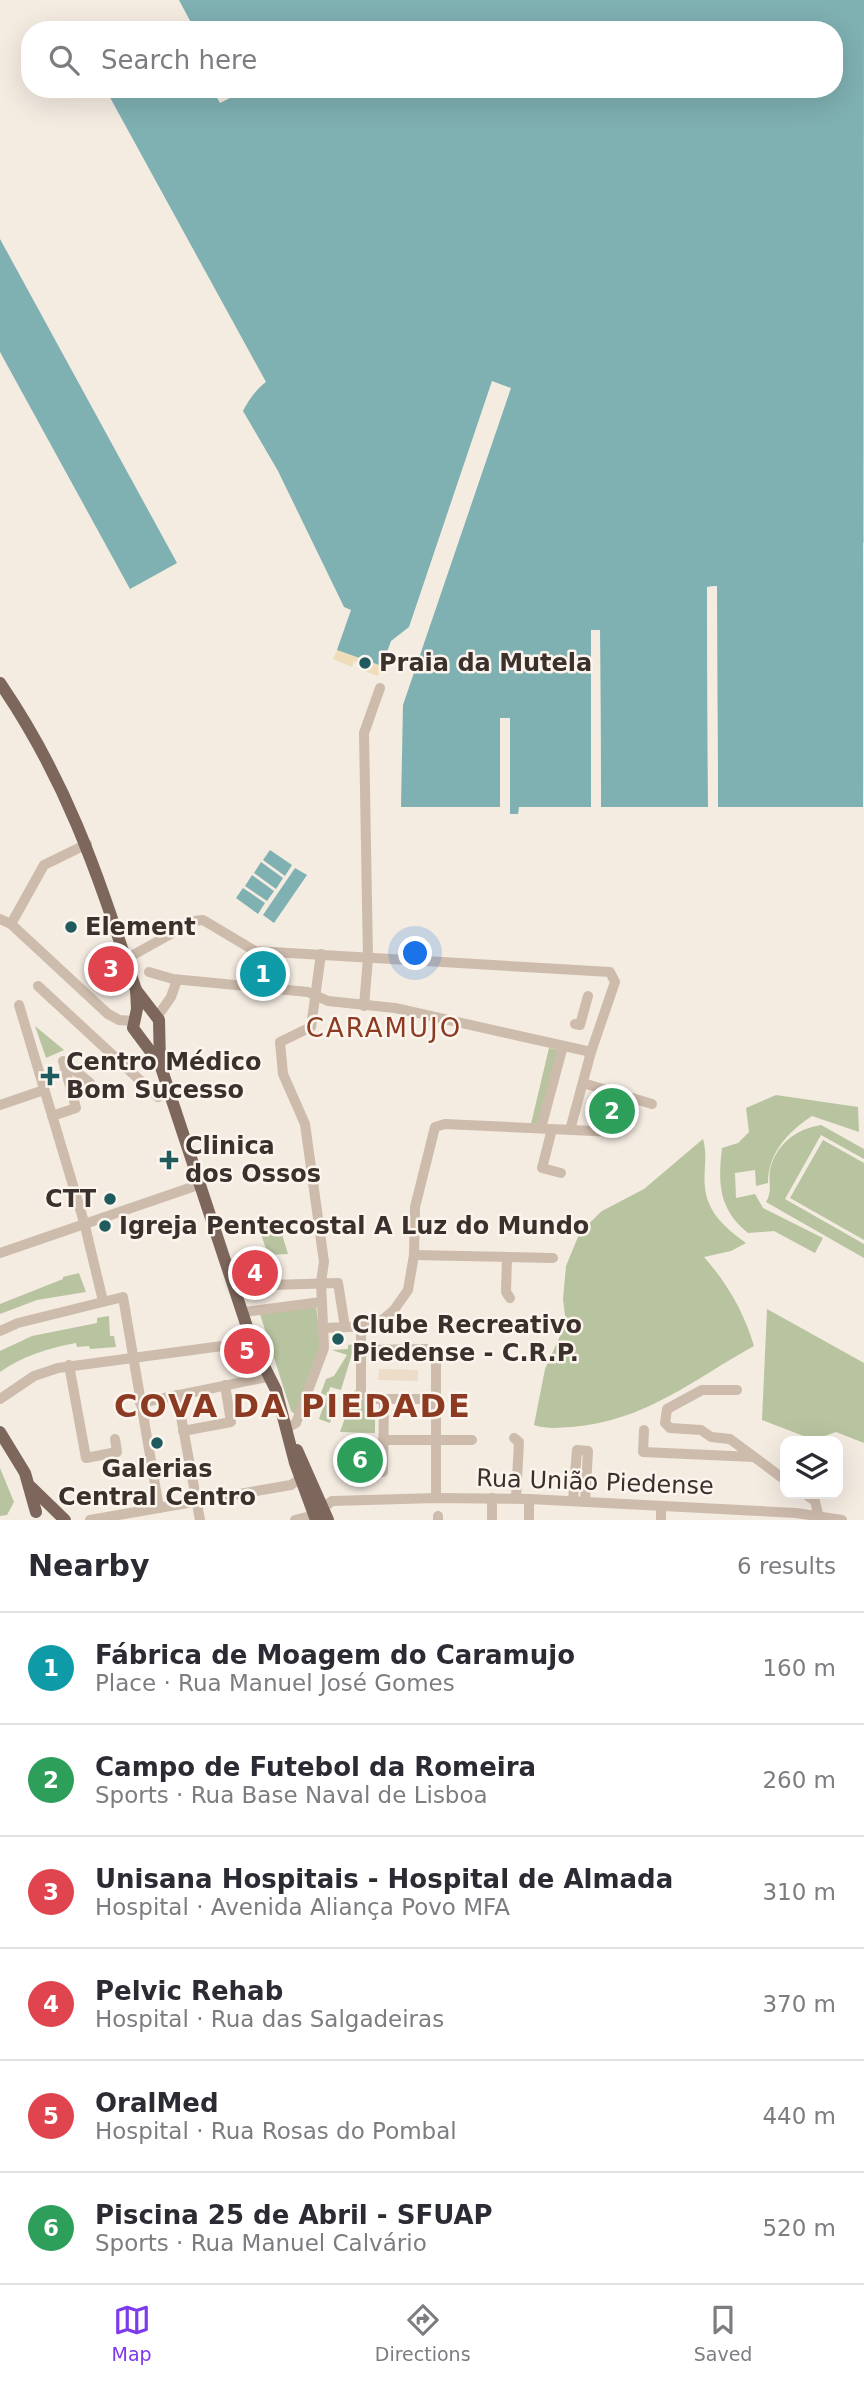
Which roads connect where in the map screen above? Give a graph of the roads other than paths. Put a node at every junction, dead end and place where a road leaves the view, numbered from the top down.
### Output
1 (0, 683) edge
2 (380, 688) dead end
3 (87, 844) junction
4 (0, 919) edge
5 (11, 924) junction
6 (321, 954) junction
7 (368, 958) junction
8 (126, 959) junction
9 (149, 972) dead end
10 (177, 980) junction
11 (37, 986) dead end
12 (136, 990) junction
13 (315, 995) junction
14 (588, 996) dead end
15 (19, 1005) dead end
16 (364, 1006) junction
17 (156, 1016) junction
18 (134, 1019) junction
19 (600, 1025) junction
20 (158, 1030) junction
21 (136, 1035) junction
22 (563, 1046) junction
23 (591, 1052) junction
24 (160, 1064) junction
25 (583, 1083) junction
26 (71, 1089) dead end
27 (44, 1090) junction
28 (170, 1091) junction
29 (652, 1104) dead end
30 (0, 1105) edge
31 (52, 1116) junction
32 (547, 1129) junction
33 (570, 1130) junction
34 (615, 1132) dead end
35 (561, 1173) dead end
36 (201, 1184) junction
37 (84, 1222) junction
38 (0, 1253) edge
39 (414, 1255) junction
40 (507, 1257) junction
41 (553, 1258) dead end
42 (321, 1282) junction
43 (236, 1286) junction
44 (510, 1298) dead end
45 (103, 1301) junction
46 (321, 1302) junction
47 (244, 1312) junction
48 (361, 1326) junction
49 (345, 1327) junction
50 (323, 1328) junction
51 (0, 1331) edge
52 (256, 1345) junction
53 (362, 1350) junction
54 (132, 1357) junction
55 (69, 1365) junction
56 (267, 1377) junction
57 (225, 1385) junction
58 (737, 1390) dead end
59 (177, 1395) junction
60 (0, 1399) edge
61 (384, 1399) junction
62 (436, 1399) junction
63 (140, 1403) junction
64 (644, 1430) dead end
65 (183, 1431) junction
66 (0, 1433) edge
67 (288, 1433) junction
68 (514, 1438) dead end
69 (115, 1439) dead end
70 (383, 1440) junction
71 (436, 1440) junction
72 (472, 1440) dead end
73 (755, 1457) junction
74 (383, 1472) dead end
75 (780, 1475) edge
76 (304, 1476) junction
77 (31, 1487) junction
78 (436, 1498) junction
79 (492, 1499) junction
80 (516, 1499) junction
81 (529, 1499) junction
82 (811, 1499) edge
83 (197, 1501) junction
84 (573, 1501) junction
85 (585, 1502) junction
86 (661, 1506) junction
87 (55, 1508) junction
88 (159, 1508) junction
89 (818, 1514) junction
90 (320, 1516) edge
91 (33, 1517) edge
92 (836, 1519) edge
93 (65, 1520) edge
94 (90, 1520) edge
95 (200, 1520) edge
96 (295, 1520) edge
97 (492, 1520) edge
98 (529, 1520) edge
99 (661, 1520) edge

1 - 3 main road
2 - 7 street
3 - 5 street
3 - 8 main road
4 - 5 street
5 - 18 street
6 - 7 street
6 - 8 street
6 - 13 street
7 - 16 street
7 - 19 street
8 - 12 main road
9 - 10 street
10 - 13 street
10 - 17 street
11 - 28 street
12 - 17 main road
12 - 18 main road
13 - 16 street
13 - 42 street
14 - 19 street
15 - 27 street
16 - 22 street
17 - 18 main road
17 - 20 main road
18 - 21 main road
19 - 23 street
20 - 21 main road
20 - 24 main road
21 - 24 main road
22 - 23 street
22 - 32 street
23 - 25 street
24 - 28 main road
25 - 29 street
25 - 33 street
26 - 31 street
27 - 30 street
27 - 31 street
28 - 36 main road
31 - 37 street
32 - 33 street
32 - 35 street
32 - 39 street
33 - 34 street
36 - 37 street
36 - 43 main road
37 - 38 street
37 - 45 street
39 - 40 street
39 - 48 street
40 - 41 street
40 - 44 street
42 - 43 street
42 - 46 street
42 - 49 street
43 - 47 main road
45 - 51 street
45 - 54 street
46 - 47 street
46 - 50 street
47 - 52 main road
48 - 49 street
48 - 53 street
49 - 50 street
50 - 67 street
52 - 54 street
52 - 56 main road
53 - 61 street
53 - 62 street
54 - 55 street
54 - 63 street
55 - 60 street
55 - 69 street
56 - 57 street
56 - 67 main road
57 - 59 street
57 - 65 street
58 - 73 street
59 - 63 street
59 - 65 street
61 - 62 street
61 - 70 street
62 - 71 street
63 - 88 street
64 - 73 street
65 - 83 street
66 - 77 main road
67 - 76 main road
68 - 80 street
70 - 71 street
70 - 74 street
71 - 72 street
71 - 78 street
73 - 75 street
76 - 83 street
76 - 90 main road
77 - 87 main road
77 - 91 main road
78 - 79 street, Rua União Piedense
78 - 90 street, Rua União Piedense
79 - 80 street, Rua União Piedense
79 - 97 street
80 - 81 street, Rua União Piedense
81 - 84 street, Rua União Piedense
81 - 98 street
82 - 89 street
83 - 88 street
83 - 95 street
84 - 85 street, Rua União Piedense
84 - 85 street
85 - 86 street, Rua União Piedense
86 - 89 street, Rua União Piedense
86 - 99 street
87 - 91 main road
87 - 93 main road
88 - 94 street
89 - 92 street, Rua União Piedense
90 - 96 street, Rua União Piedense

